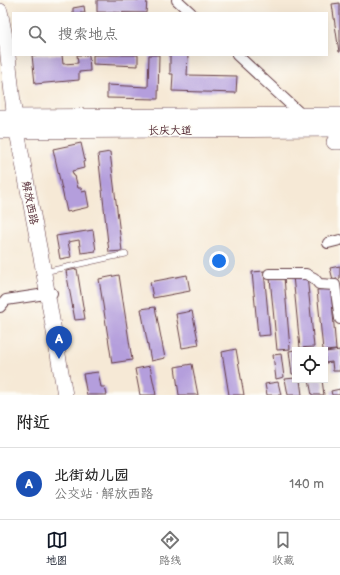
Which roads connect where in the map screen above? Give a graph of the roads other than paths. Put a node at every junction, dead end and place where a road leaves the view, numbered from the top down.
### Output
1 (5, 0) edge
2 (177, 0) edge
3 (0, 11) edge
4 (190, 12) edge
5 (12, 34) edge
6 (15, 56) edge
7 (238, 56) edge
8 (337, 114) edge
9 (302, 116) junction
10 (16, 122) edge
11 (318, 129) junction
12 (340, 129) edge
13 (0, 131) edge
14 (338, 144) edge
15 (340, 240) edge
16 (328, 244) dead end
17 (126, 254) dead end
18 (47, 272) junction
19 (269, 274) dead end
20 (51, 293) junction
21 (0, 307) edge
22 (340, 319) edge
23 (65, 395) edge
24 (72, 395) edge

1 - 5 main road
2 - 4 street
3 - 10 main road, 解放西路
6 - 10 main road, 解放西路
7 - 9 street
8 - 9 main road, 长庆大道
9 - 10 main road, 长庆大道
9 - 11 street
10 - 11 main road, 长庆大道
10 - 13 main road, 长庆大道
10 - 18 main road, 解放西路
11 - 12 main road, 长庆大道
11 - 14 street
15 - 16 street
17 - 18 lane
18 - 20 main road, 解放西路
19 - 22 street
20 - 21 street
20 - 23 main road, 解放西路
20 - 24 main road, 解放西路

